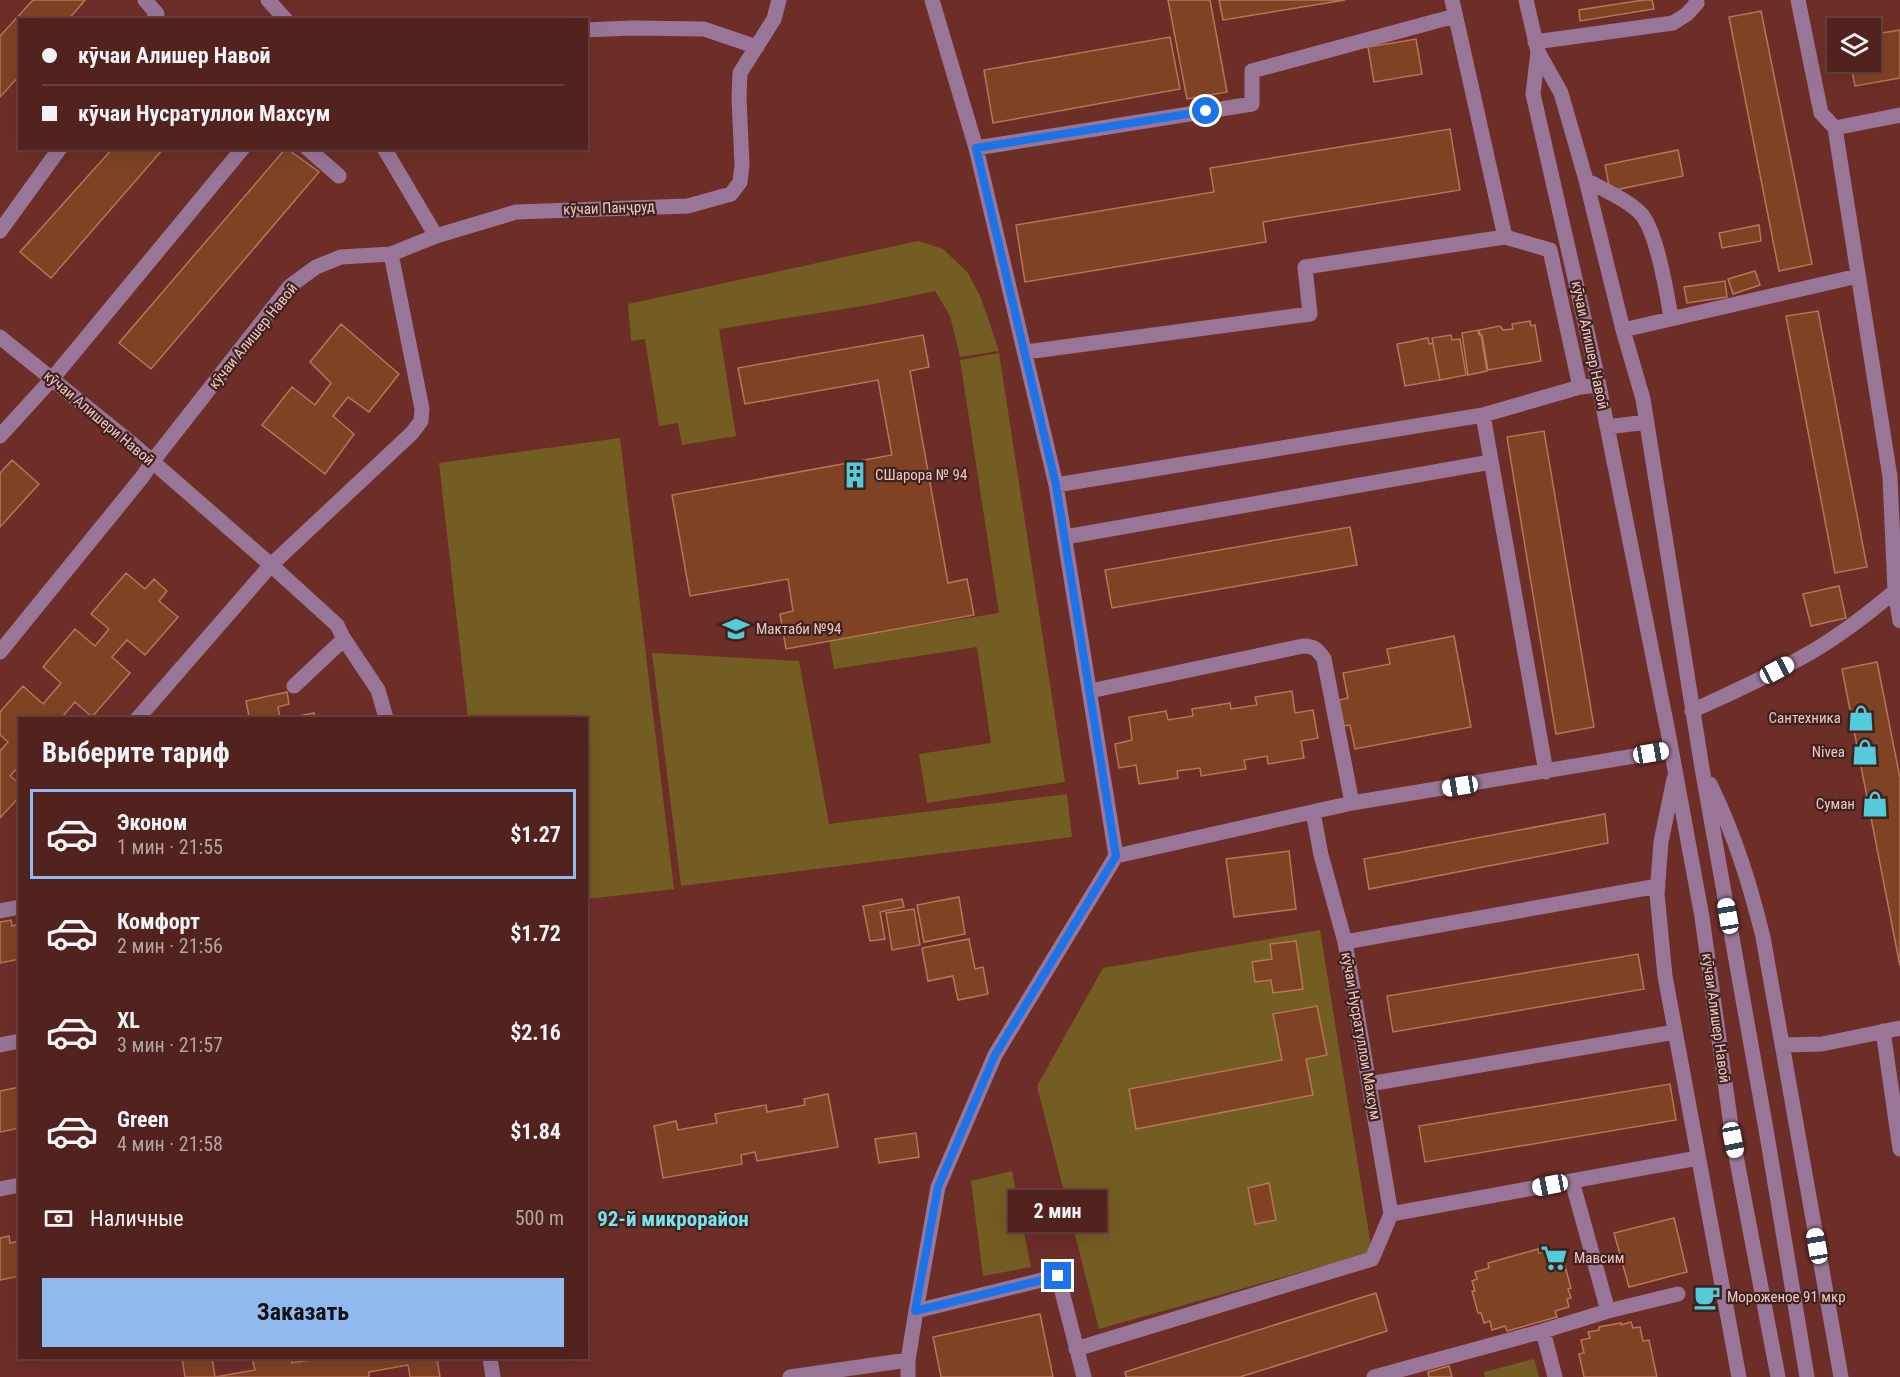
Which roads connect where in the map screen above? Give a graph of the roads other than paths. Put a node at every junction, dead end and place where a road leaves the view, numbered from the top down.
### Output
1 (145, 0) edge
2 (268, 0) edge
3 (779, 0) edge
4 (932, 0) edge
5 (1452, 0) edge
6 (1526, 0) edge
7 (1696, 0) edge
8 (1798, 0) edge
9 (1455, 16) junction
10 (158, 18) edge
11 (284, 18) edge
12 (588, 30) edge
13 (757, 47) junction
14 (1536, 47) junction
15 (1900, 116) edge
16 (1835, 128) junction
17 (976, 148) junction
18 (59, 150) edge
19 (241, 150) edge
20 (309, 150) edge
21 (385, 150) edge
22 (339, 176) dead end
23 (1586, 180) junction
24 (0, 231) edge
25 (436, 236) junction
26 (1505, 237) junction
27 (391, 254) junction
28 (1858, 276) junction
29 (1671, 318) junction
30 (1623, 330) junction
31 (0, 337) edge
32 (1026, 352) junction
33 (52, 379) junction
34 (1599, 385) junction
35 (1580, 387) junction
36 (1483, 415) junction
37 (1647, 422) junction
38 (1607, 427) junction
39 (0, 436) edge
40 (152, 462) junction
41 (1491, 462) junction
42 (1895, 476) edge
43 (1056, 485) junction
44 (1065, 537) junction
45 (271, 565) junction
46 (1897, 590) edge
47 (1900, 621) edge
48 (344, 639) junction
49 (0, 652) edge
50 (294, 686) dead end
51 (1090, 692) junction
52 (1692, 711) junction
53 (139, 717) edge
54 (386, 717) edge
55 (1671, 750) junction
56 (1702, 768) junction
57 (1546, 772) junction
58 (1676, 773) junction
59 (1352, 803) junction
60 (1313, 812) junction
61 (1116, 856) junction
62 (1658, 886) junction
63 (18, 907) edge
64 (0, 911) edge
65 (1345, 942) junction
66 (1900, 1028) edge
67 (1882, 1031) junction
68 (1675, 1032) junction
69 (18, 1041) edge
70 (0, 1045) edge
71 (1782, 1045) junction
72 (1369, 1084) junction
73 (1900, 1149) edge
74 (1698, 1158) junction
75 (1572, 1181) junction
76 (18, 1185) edge
77 (0, 1189) edge
78 (1391, 1214) junction
79 (1678, 1294) dead end
80 (915, 1311) junction
81 (1608, 1311) junction
82 (1543, 1331) junction
83 (1076, 1349) junction
84 (490, 1359) edge
85 (908, 1360) junction
86 (493, 1377) edge
87 (790, 1377) edge
88 (908, 1377) edge
89 (1084, 1377) edge
90 (1374, 1377) edge
91 (1555, 1377) edge
92 (1739, 1377) edge
93 (1778, 1377) edge
94 (1807, 1377) edge
95 (1841, 1377) edge

1 - 10 street
2 - 11 street
3 - 13 street, кӯчаи Панҷруд
4 - 17 street
5 - 9 street
6 - 14 street
7 - 14 street
8 - 16 street
9 - 17 street
9 - 26 street
12 - 13 street
13 - 25 street, кӯчаи Панҷруд
14 - 23 street, кӯчаи Алишер Навоӣ
14 - 34 street, кӯчаи Алишер Навоӣ
15 - 16 street
16 - 28 street
17 - 32 street
18 - 24 street
19 - 33 street
20 - 22 street
21 - 25 street
23 - 29 street
23 - 30 street, кӯчаи Алишер Навоӣ
25 - 27 street, кӯчаи Алишер Навоӣ
26 - 32 street, кӯчаи Алишер Навоӣ
26 - 35 street, кӯчаи Алишер Навоӣ
27 - 40 street, кӯчаи Алишер Навоӣ
27 - 45 street
28 - 29 street
28 - 42 street
29 - 30 street
30 - 37 street, кӯчаи Алишер Навоӣ
31 - 33 street, кӯчаи Алишери Навоӣ
32 - 43 street
33 - 39 street
33 - 40 street, кӯчаи Алишери Навоӣ
34 - 35 street
34 - 38 street, кӯчаи Алишер Навоӣ
35 - 36 street
36 - 41 street
36 - 43 street
37 - 38 street
37 - 52 street, кӯчаи Алишер Навоӣ
38 - 55 street, кӯчаи Алишер Навоӣ
40 - 45 street, кӯчаи Алишери Навоӣ
40 - 49 street, кӯчаи Алишер Навоӣ
41 - 44 street
41 - 57 street
42 - 46 street
43 - 44 street
44 - 51 street
45 - 48 street
45 - 53 street
46 - 47 street
46 - 52 street
48 - 50 street
48 - 54 street
51 - 59 street
51 - 61 street
52 - 56 street, кӯчаи Алишер Навоӣ
55 - 57 street
55 - 58 street, кӯчаи Алишер Навоӣ
56 - 71 street
56 - 94 street, кӯчаи Алишер Навоӣ
57 - 59 street
58 - 62 street
58 - 93 street, кӯчаи Алишер Навоӣ
59 - 60 street
60 - 61 street
60 - 65 street, кӯчаи Нусратуллои Махсум
61 - 80 street
62 - 65 street
62 - 68 street
63 - 64 street
65 - 72 street, кӯчаи Нусратуллои Махсум
66 - 67 street
67 - 71 street
67 - 73 street
68 - 72 street
68 - 74 street
69 - 70 street
71 - 95 street
72 - 78 street, кӯчаи Нусратуллои Махсум
74 - 75 street
74 - 92 street
75 - 78 street
75 - 81 street
76 - 77 street
78 - 83 street
79 - 81 street
80 - 83 street
80 - 85 street
81 - 82 street
82 - 90 street
82 - 91 street
83 - 89 street
84 - 86 street
85 - 87 street
85 - 88 street

